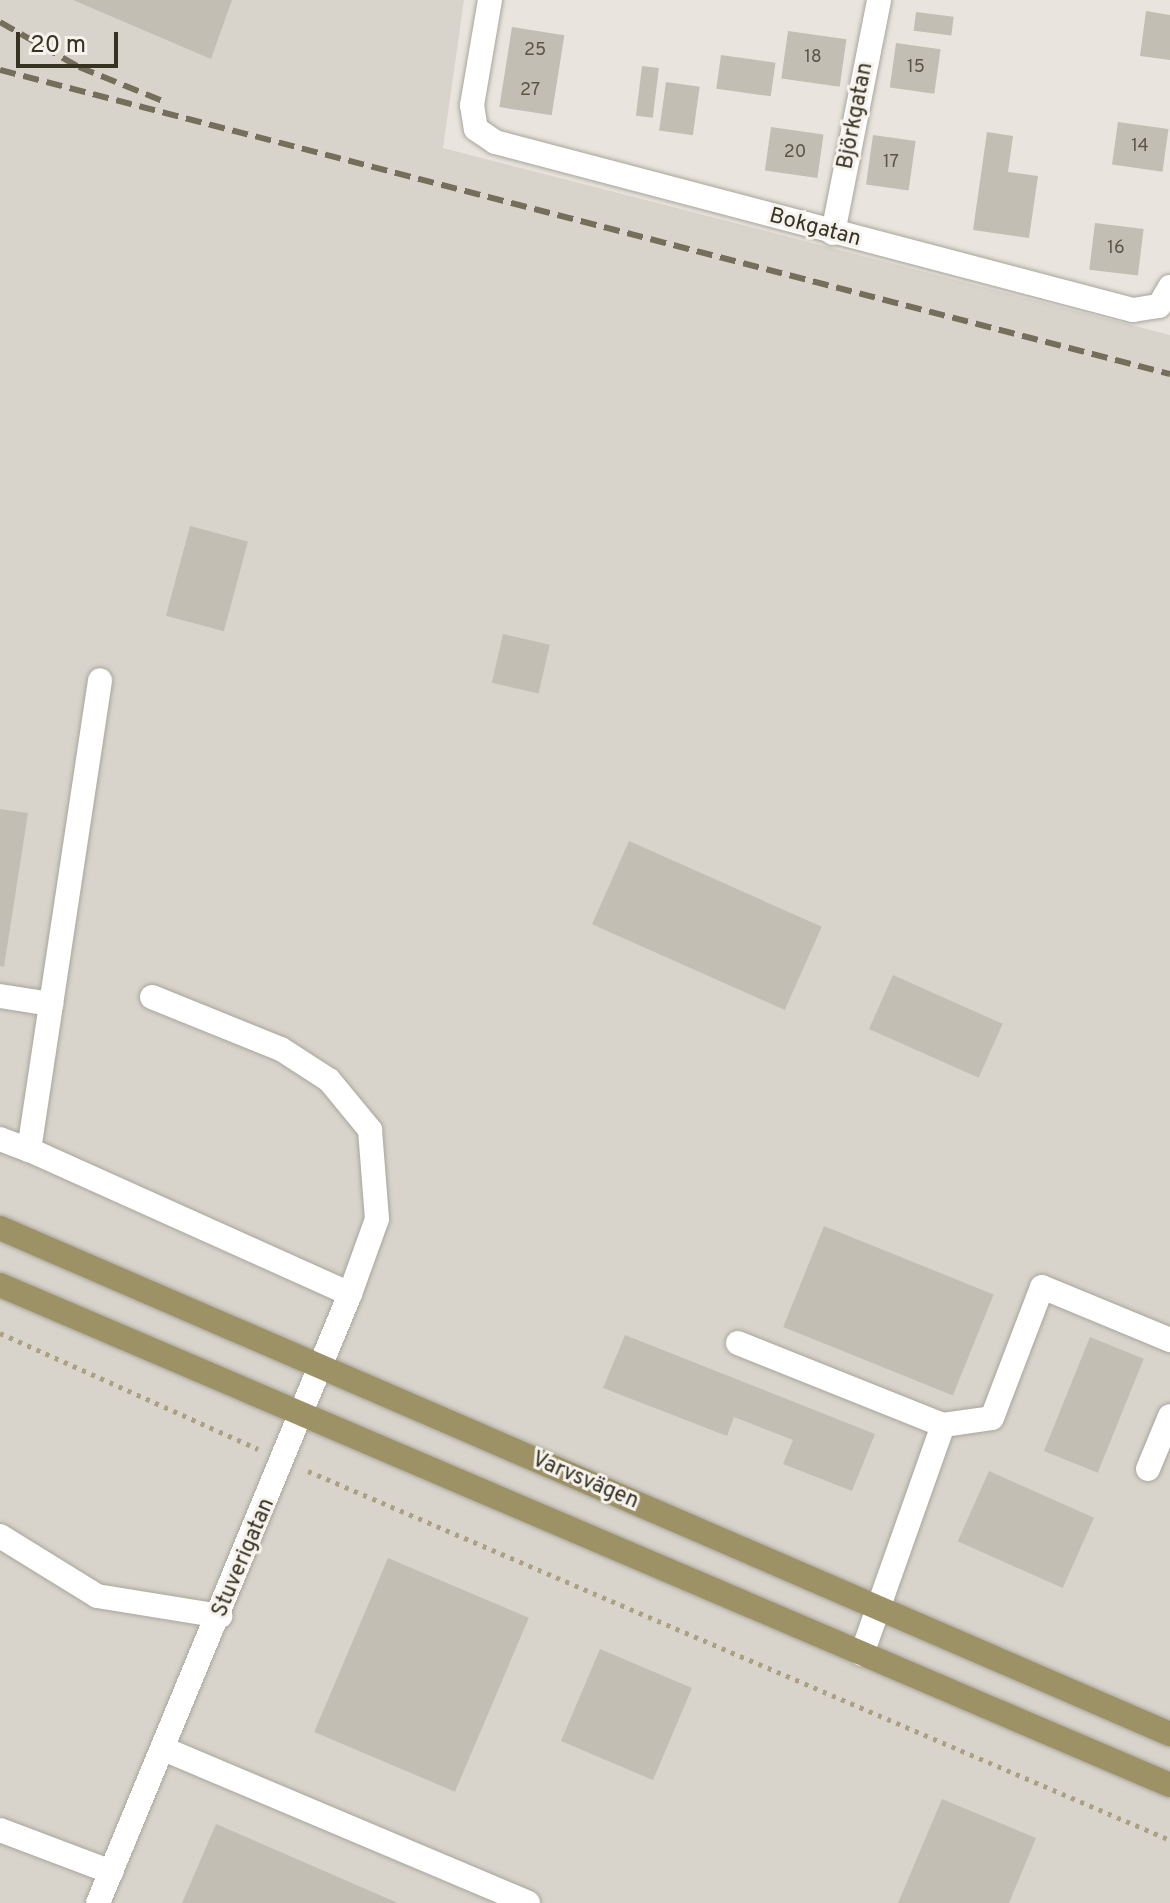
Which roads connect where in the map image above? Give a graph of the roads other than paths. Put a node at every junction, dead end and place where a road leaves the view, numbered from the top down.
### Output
1 (490, 0) edge
2 (879, 0) edge
3 (833, 233) junction
4 (1164, 296) edge
5 (100, 680) dead end
6 (0, 996) edge
7 (152, 997) dead end
8 (51, 1004) junction
9 (0, 1139) edge
10 (29, 1150) junction
11 (0, 1228) edge
12 (0, 1285) edge
13 (350, 1294) junction
14 (1170, 1340) edge
15 (738, 1343) dead end
16 (325, 1368) junction
17 (1170, 1416) edge
18 (304, 1417) junction
19 (943, 1425) junction
20 (1148, 1469) dead end
21 (0, 1536) edge
22 (879, 1608) junction
23 (220, 1616) junction
24 (862, 1654) junction
25 (1170, 1734) edge
26 (164, 1749) junction
27 (1170, 1785) edge
28 (0, 1830) edge
29 (111, 1872) junction
30 (98, 1903) edge
31 (528, 1903) edge

1 - 3 street, Bokgatan
2 - 3 street, Björkgatan
3 - 4 street, Bokgatan
5 - 8 street
6 - 8 street
7 - 13 street, Stuverigatan
8 - 10 street
9 - 10 street
10 - 13 street
11 - 16 main road, Varvsvägen
12 - 18 main road
13 - 16 street, Stuverigatan
14 - 19 street
15 - 19 street
16 - 18 street, Stuverigatan
16 - 22 main road, Varvsvägen
17 - 20 street
18 - 23 street, Stuverigatan
18 - 24 main road
19 - 22 street
21 - 23 street
22 - 24 street
22 - 25 main road, Varvsvägen
23 - 26 street, Stuverigatan
24 - 27 main road
26 - 29 street, Stuverigatan
26 - 31 street
28 - 29 street
29 - 30 street, Stuverigatan

